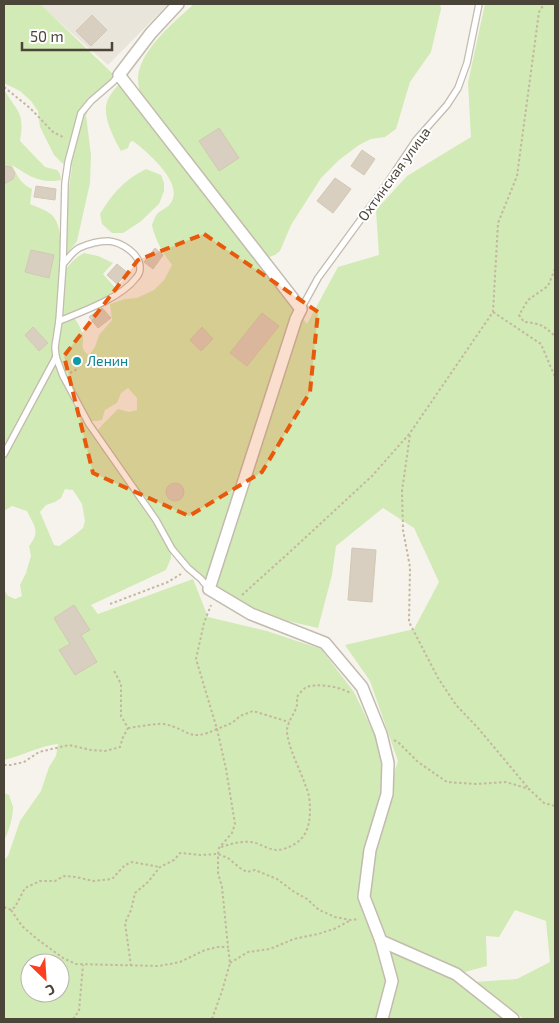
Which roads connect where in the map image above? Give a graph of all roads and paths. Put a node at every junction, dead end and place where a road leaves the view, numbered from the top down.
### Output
1 (178, 4) edge
2 (479, 4) edge
3 (544, 4) edge
4 (119, 76) junction
5 (4, 87) edge
6 (72, 142) junction
7 (63, 264) junction
8 (555, 268) edge
9 (301, 309) junction
10 (493, 312) junction
11 (59, 321) junction
12 (555, 336) edge
13 (56, 357) junction
14 (555, 377) edge
15 (410, 433) junction
16 (4, 454) edge
17 (188, 568) junction
18 (213, 591) junction
19 (232, 603) junction
20 (110, 604) dead end
21 (113, 669) dead end
22 (352, 694) dead end
23 (289, 722) junction
24 (128, 728) junction
25 (217, 729) junction
26 (381, 734) junction
27 (4, 765) edge
28 (529, 789) junction
29 (555, 806) edge
30 (218, 848) junction
31 (218, 854) junction
32 (160, 866) junction
33 (4, 907) edge
34 (11, 910) junction
35 (365, 918) dead end
36 (351, 920) junction
37 (381, 941) junction
38 (228, 947) junction
39 (230, 963) junction
40 (83, 965) junction
41 (131, 966) junction
42 (73, 1019) edge
43 (212, 1019) edge
44 (382, 1019) edge
45 (513, 1019) edge

1 - 4 street
2 - 9 lane, Охтинская улица
3 - 10 path
4 - 6 lane
4 - 9 street
5 - 6 path
6 - 7 lane
7 - 11 lane
7 - 11 lane
8 - 12 path
9 - 18 street
10 - 14 path
10 - 15 path
11 - 13 lane
13 - 16 lane
13 - 17 lane
15 - 19 path
15 - 28 path
17 - 18 lane
17 - 20 path
18 - 19 street
18 - 25 path
19 - 26 street
21 - 24 path
22 - 23 path
23 - 25 path
23 - 30 path
24 - 25 path
24 - 27 path
25 - 30 path
26 - 28 path
26 - 37 street
28 - 29 path
30 - 31 path
31 - 32 path
31 - 36 path
31 - 38 path
32 - 34 path
32 - 41 path
33 - 34 path
34 - 40 path
35 - 36 path
36 - 39 path
37 - 44 street
37 - 45 street
38 - 39 path
38 - 41 path
39 - 43 path
40 - 41 path
40 - 42 path

